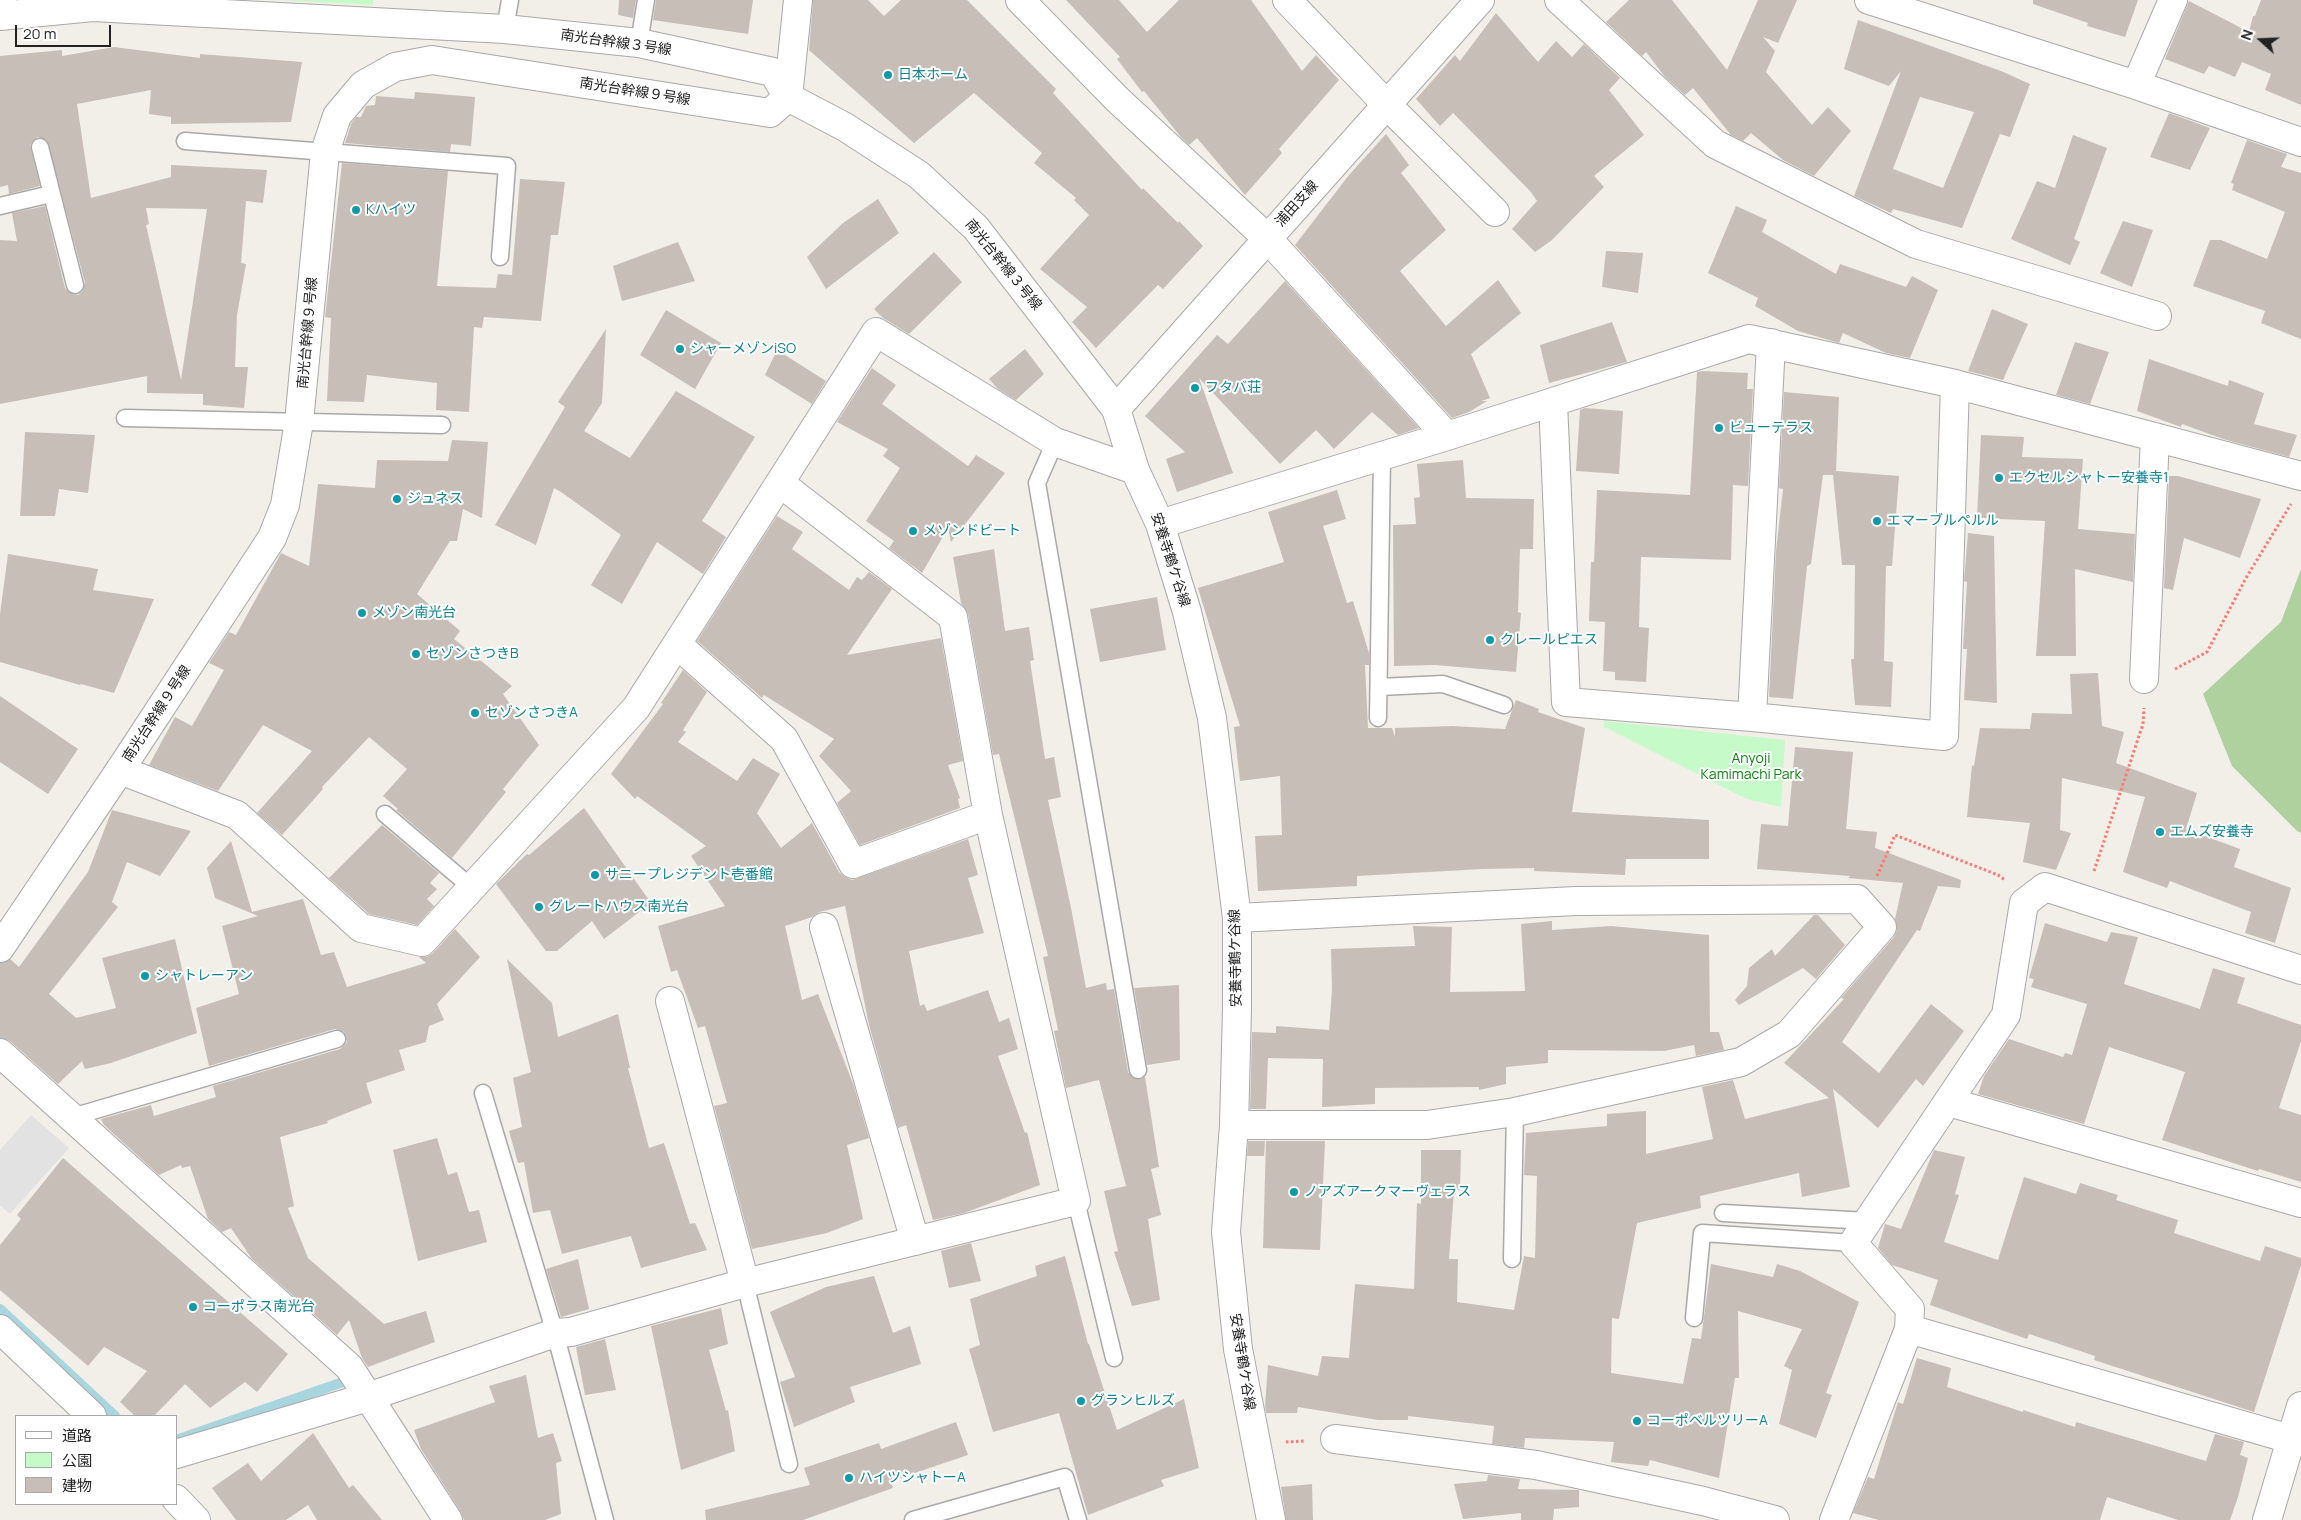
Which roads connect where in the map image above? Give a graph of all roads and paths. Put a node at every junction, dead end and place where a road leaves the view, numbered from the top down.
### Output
1 (510, 0) edge
2 (646, 0) edge
3 (798, 0) edge
4 (1020, 0) edge
5 (1287, 0) edge
6 (1480, 0) edge
7 (1559, 0) edge
8 (1869, 0) edge
9 (2173, 0) edge
10 (0, 16) edge
11 (505, 29) junction
12 (638, 43) junction
13 (2136, 85) junction
14 (788, 97) junction
15 (1386, 104) junction
16 (185, 141) dead end
17 (2301, 142) edge
18 (40, 147) dead end
19 (325, 152) junction
20 (51, 194) junction
21 (0, 206) edge
22 (1495, 212) dead end
23 (1267, 238) junction
24 (500, 257) dead end
25 (75, 285) dead end
26 (2157, 316) dead end
27 (1771, 343) junction
28 (1955, 384) junction
29 (1553, 402) junction
30 (1116, 409) junction
31 (125, 418) dead end
32 (299, 422) junction
33 (442, 425) dead end
34 (1448, 436) junction
35 (2155, 437) junction
36 (1055, 442) junction
37 (1382, 456) junction
38 (1135, 470) junction
39 (780, 483) junction
40 (2298, 486) edge
41 (1160, 524) junction
42 (678, 645) junction
43 (2144, 679) joint
44 (1379, 687) junction
45 (1504, 705) dead end
46 (1752, 717) junction
47 (1378, 718) dead end
48 (2144, 724) dead end
49 (120, 770) junction
50 (385, 814) dead end
51 (988, 816) junction
52 (471, 887) junction
53 (2032, 898) junction
54 (2084, 900) junction
55 (1864, 907) junction
56 (1237, 918) junction
57 (824, 927) dead end
58 (0, 948) edge
59 (2301, 970) edge
60 (670, 1001) dead end
61 (337, 1039) dead end
62 (0, 1052) edge
63 (1138, 1070) dead end
64 (483, 1093) dead end
65 (1949, 1102) junction
66 (1515, 1112) junction
67 (72, 1117) junction
68 (1234, 1125) junction
69 (1076, 1201) junction
70 (2301, 1203) edge
71 (1723, 1213) dead end
72 (1861, 1232) junction
73 (914, 1240) junction
74 (1512, 1259) dead end
75 (744, 1283) junction
76 (1694, 1318) dead end
77 (0, 1329) edge
78 (1909, 1329) junction
79 (555, 1334) junction
80 (1114, 1358) dead end
81 (368, 1396) junction
82 (2301, 1406) edge
83 (91, 1415) edge
84 (1335, 1439) joint
85 (2296, 1440) edge
86 (1256, 1444) junction
87 (178, 1453) edge
88 (789, 1464) dead end
89 (178, 1501) edge
90 (1702, 1511) edge
91 (196, 1520) edge
92 (448, 1520) edge
93 (605, 1520) edge
94 (913, 1520) edge
95 (1078, 1520) edge
96 (1271, 1520) edge
97 (1774, 1520) edge
98 (1834, 1520) edge
99 (2268, 1520) edge

1 - 11 lane
2 - 12 lane
3 - 14 street
4 - 23 street
5 - 15 street
6 - 15 street, 浦田支線
7 - 26 street
8 - 13 street
9 - 13 street
10 - 11 street, 南光台幹線３号線
11 - 12 street, 南光台幹線３号線
12 - 14 street, 南光台幹線３号線
13 - 17 street
14 - 19 street, 南光台幹線９号線
14 - 30 street, 南光台幹線３号線
15 - 22 street
15 - 23 street, 浦田支線
16 - 19 lane
18 - 20 lane
19 - 24 lane
19 - 32 street, 南光台幹線９号線
20 - 21 lane
20 - 25 lane
23 - 30 street, 浦田支線
23 - 34 street
27 - 28 street
27 - 29 street
27 - 46 street
28 - 35 street
28 - 46 street
29 - 34 street
29 - 46 street
30 - 38 street, 安養寺鶴ケ谷線
31 - 32 lane
32 - 33 lane
32 - 49 street, 南光台幹線９号線
34 - 37 street
35 - 40 street
35 - 43 street
36 - 38 street
36 - 39 street
36 - 63 lane
37 - 41 street
37 - 44 lane
38 - 41 street, 安養寺鶴ケ谷線
39 - 42 street
39 - 51 street
40 - 43 path
41 - 56 street, 安養寺鶴ケ谷線
42 - 51 street
42 - 52 street
44 - 45 lane
44 - 47 lane
48 - 54 path
49 - 52 street
49 - 58 street, 南光台幹線９号線
50 - 52 lane
51 - 69 street
53 - 54 street
53 - 55 path
53 - 65 street
54 - 59 street
55 - 56 street
55 - 66 street
56 - 68 street, 安養寺鶴ケ谷線
57 - 73 street
60 - 75 street
61 - 67 lane
62 - 67 street
64 - 79 lane
65 - 70 street
65 - 72 street
66 - 68 street
66 - 74 lane
67 - 81 street
68 - 86 street, 安養寺鶴ケ谷線
69 - 73 street
69 - 80 lane
71 - 72 lane
72 - 76 lane
72 - 78 street
73 - 75 street
75 - 79 street
75 - 88 lane
77 - 83 street
78 - 85 street
78 - 98 street
79 - 81 street
79 - 93 lane
81 - 87 street
81 - 92 street
82 - 85 street
84 - 86 path
84 - 90 street
85 - 99 street
86 - 96 street, 安養寺鶴ケ谷線
89 - 91 street
90 - 97 street
94 - 95 lane

